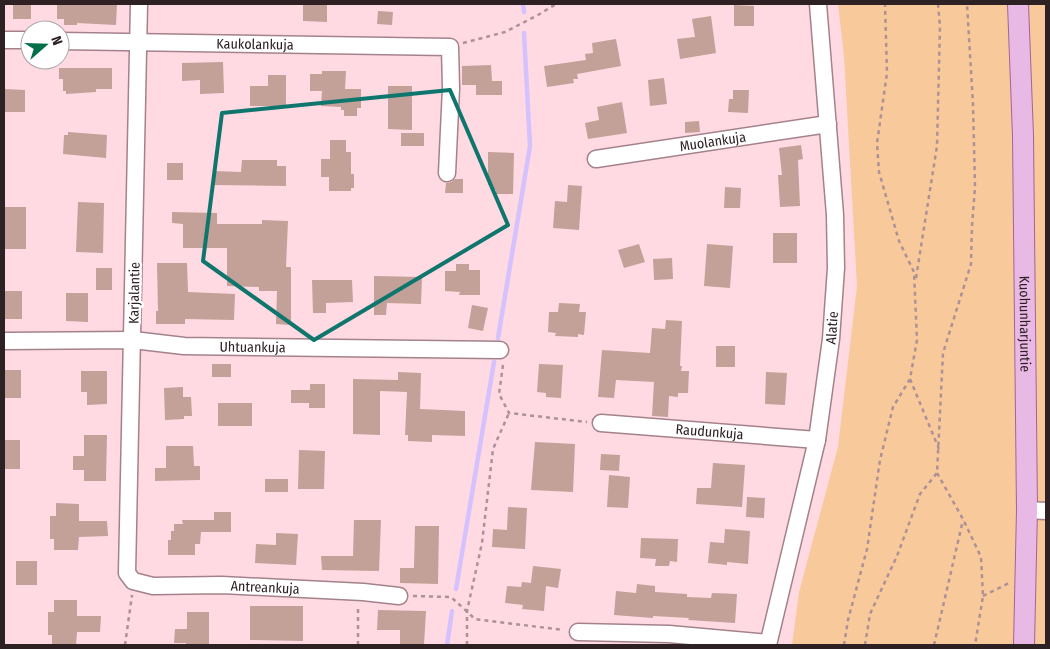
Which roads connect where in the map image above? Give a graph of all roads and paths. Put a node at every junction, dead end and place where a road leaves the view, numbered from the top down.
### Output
1 (139, 4) edge
2 (556, 4) edge
3 (818, 4) edge
4 (885, 4) edge
5 (938, 4) edge
6 (967, 4) edge
7 (1018, 4) edge
8 (4, 40) edge
9 (20, 40) edge
10 (70, 41) edge
11 (138, 43) junction
12 (450, 47) junction
13 (828, 124) junction
14 (596, 159) dead end
15 (447, 174) dead end
16 (914, 285) junction
17 (133, 340) junction
18 (4, 341) edge
19 (500, 350) joint
20 (910, 378) junction
21 (509, 413) junction
22 (601, 424) joint
23 (817, 440) junction
24 (939, 449) junction
25 (937, 473) junction
26 (1036, 510) edge
27 (963, 519) junction
28 (1026, 574) junction
29 (133, 581) junction
30 (363, 592) junction
31 (399, 596) joint
32 (983, 596) junction
33 (467, 611) junction
34 (578, 632) joint
35 (768, 644) edge
36 (125, 645) edge
37 (358, 645) edge
38 (466, 645) edge
39 (844, 645) edge
40 (864, 645) edge
41 (934, 645) edge
42 (975, 645) edge
43 (1024, 645) edge

1 - 11 street, Karjalantie
2 - 12 path
3 - 13 street, Alatie
4 - 16 path
5 - 16 path
6 - 24 path
7 - 26 main road, Kuohunharjuntie
8 - 9 street
10 - 11 street, Kaukolankuja
11 - 12 street, Kaukolankuja
11 - 17 street, Karjalantie
12 - 15 street
13 - 14 street, Muolankuja
13 - 23 street, Alatie
16 - 20 path
17 - 18 street, Uhtuankuja
17 - 19 street, Uhtuankuja
17 - 29 street, Karjalantie
19 - 21 path
20 - 24 path
20 - 39 path
21 - 22 path
21 - 33 path
22 - 23 street, Raudunkuja
23 - 35 street, Alatie
24 - 25 path
25 - 27 path
25 - 40 path
26 - 28 main road, Kuohunharjuntie
27 - 32 path
27 - 41 path
28 - 32 path
28 - 43 main road, Kuohunharjuntie
29 - 30 street, Antreankuja
29 - 36 path
30 - 31 street, Antreankuja
30 - 37 path
31 - 33 path
32 - 42 path
33 - 34 path
33 - 38 path
34 - 35 street

